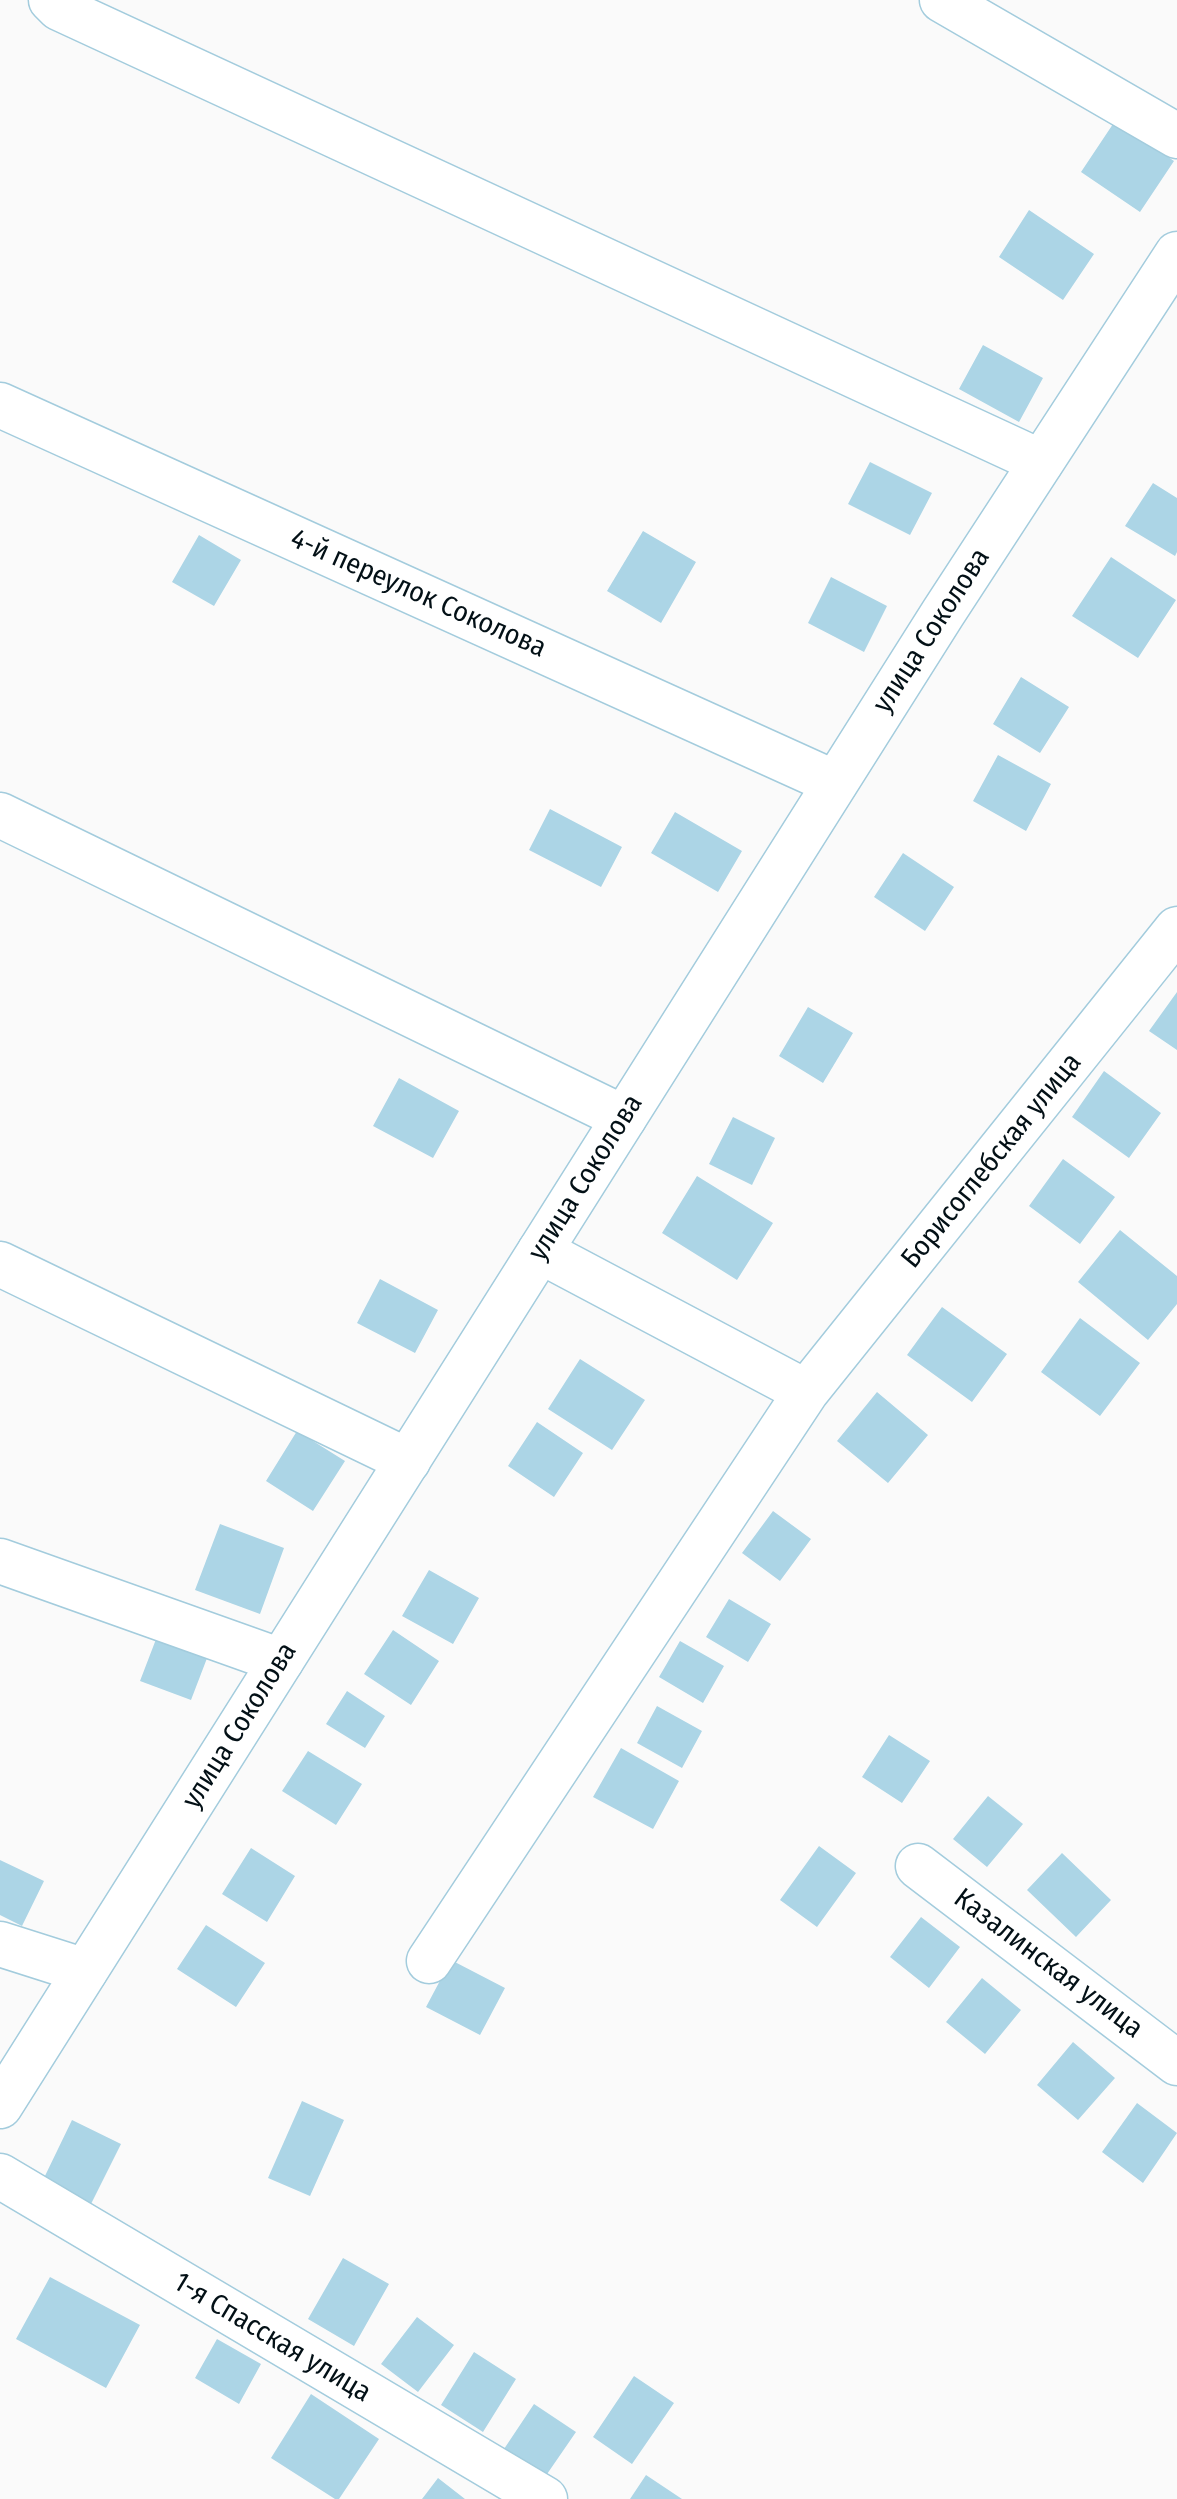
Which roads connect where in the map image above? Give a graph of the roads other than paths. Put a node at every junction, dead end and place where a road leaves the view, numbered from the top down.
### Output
1 (51, 0) edge
2 (942, 0) edge
3 (1177, 136) edge
4 (1177, 254) edge
5 (0, 405) edge
6 (1041, 462) junction
7 (835, 783) junction
8 (0, 815) edge
9 (1174, 941) edge
10 (624, 1118) junction
11 (540, 1251) junction
12 (0, 1264) edge
13 (806, 1392) junction
14 (408, 1461) junction
15 (0, 1561) edge
16 (281, 1661) junction
17 (918, 1866) dead end
18 (0, 1944) edge
19 (429, 1961) dead end
20 (85, 1971) junction
21 (1177, 2063) edge
22 (0, 2106) edge
23 (0, 2176) edge
24 (545, 2499) edge

1 - 6 street
2 - 3 street
4 - 6 street, улица Соколова
5 - 7 street, 4-й переулок Соколова
6 - 7 street, улица Соколова
7 - 10 street, улица Соколова
8 - 10 street
9 - 13 street, Борисоглебская улица
10 - 11 street, улица Соколова
11 - 13 street
11 - 14 street, улица Соколова
12 - 14 street
13 - 19 street, Борисоглебская улица
14 - 16 street, улица Соколова
15 - 16 street
16 - 20 street, улица Соколова
17 - 21 street, Казалинская улица
18 - 20 street
20 - 22 street, улица Соколова
23 - 24 street, 1-я Спасская улица

